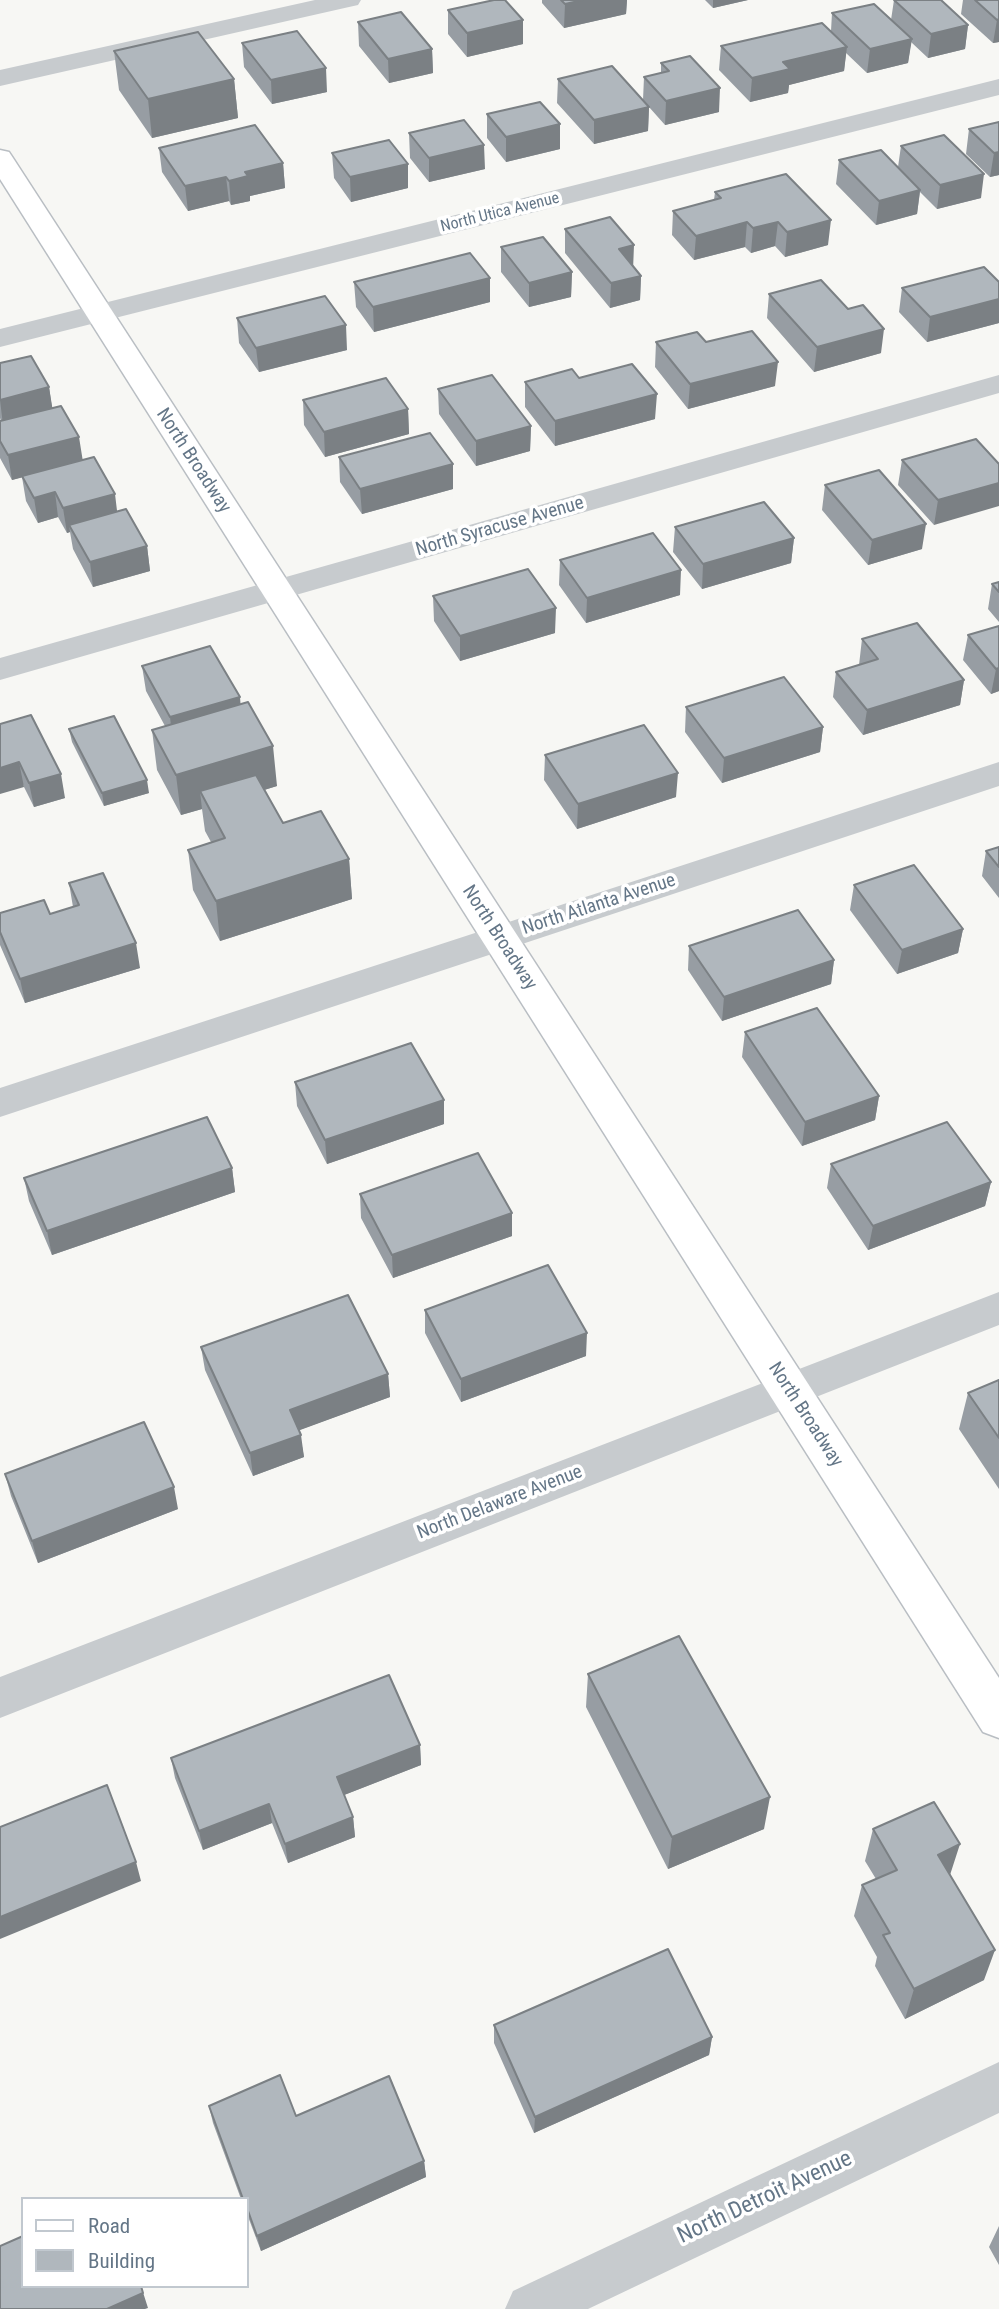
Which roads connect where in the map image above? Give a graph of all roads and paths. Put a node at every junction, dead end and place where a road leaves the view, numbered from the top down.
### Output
1 (349, 0) edge
2 (0, 78) edge
3 (999, 87) edge
4 (0, 159) edge
5 (98, 314) junction
6 (0, 338) edge
7 (999, 384) edge
8 (276, 590) junction
9 (0, 669) edge
10 (999, 774) edge
11 (499, 938) junction
12 (0, 1103) edge
13 (999, 1308) edge
14 (789, 1390) junction
15 (0, 1698) edge
16 (999, 1717) edge
17 (999, 2087) edge
18 (531, 2309) edge

1 - 2 street
3 - 5 street, North Utica Avenue
4 - 5 main road, North Broadway
5 - 6 street, North Utica Avenue
5 - 8 main road, North Broadway
7 - 8 street, North Syracuse Avenue
8 - 9 street, North Syracuse Avenue
8 - 11 main road, North Broadway
10 - 11 street, North Atlanta Avenue
11 - 12 street, North Atlanta Avenue
11 - 14 main road, North Broadway
13 - 14 street, North Delaware Avenue
14 - 15 street, North Delaware Avenue
14 - 16 main road, North Broadway
17 - 18 street, North Detroit Avenue

